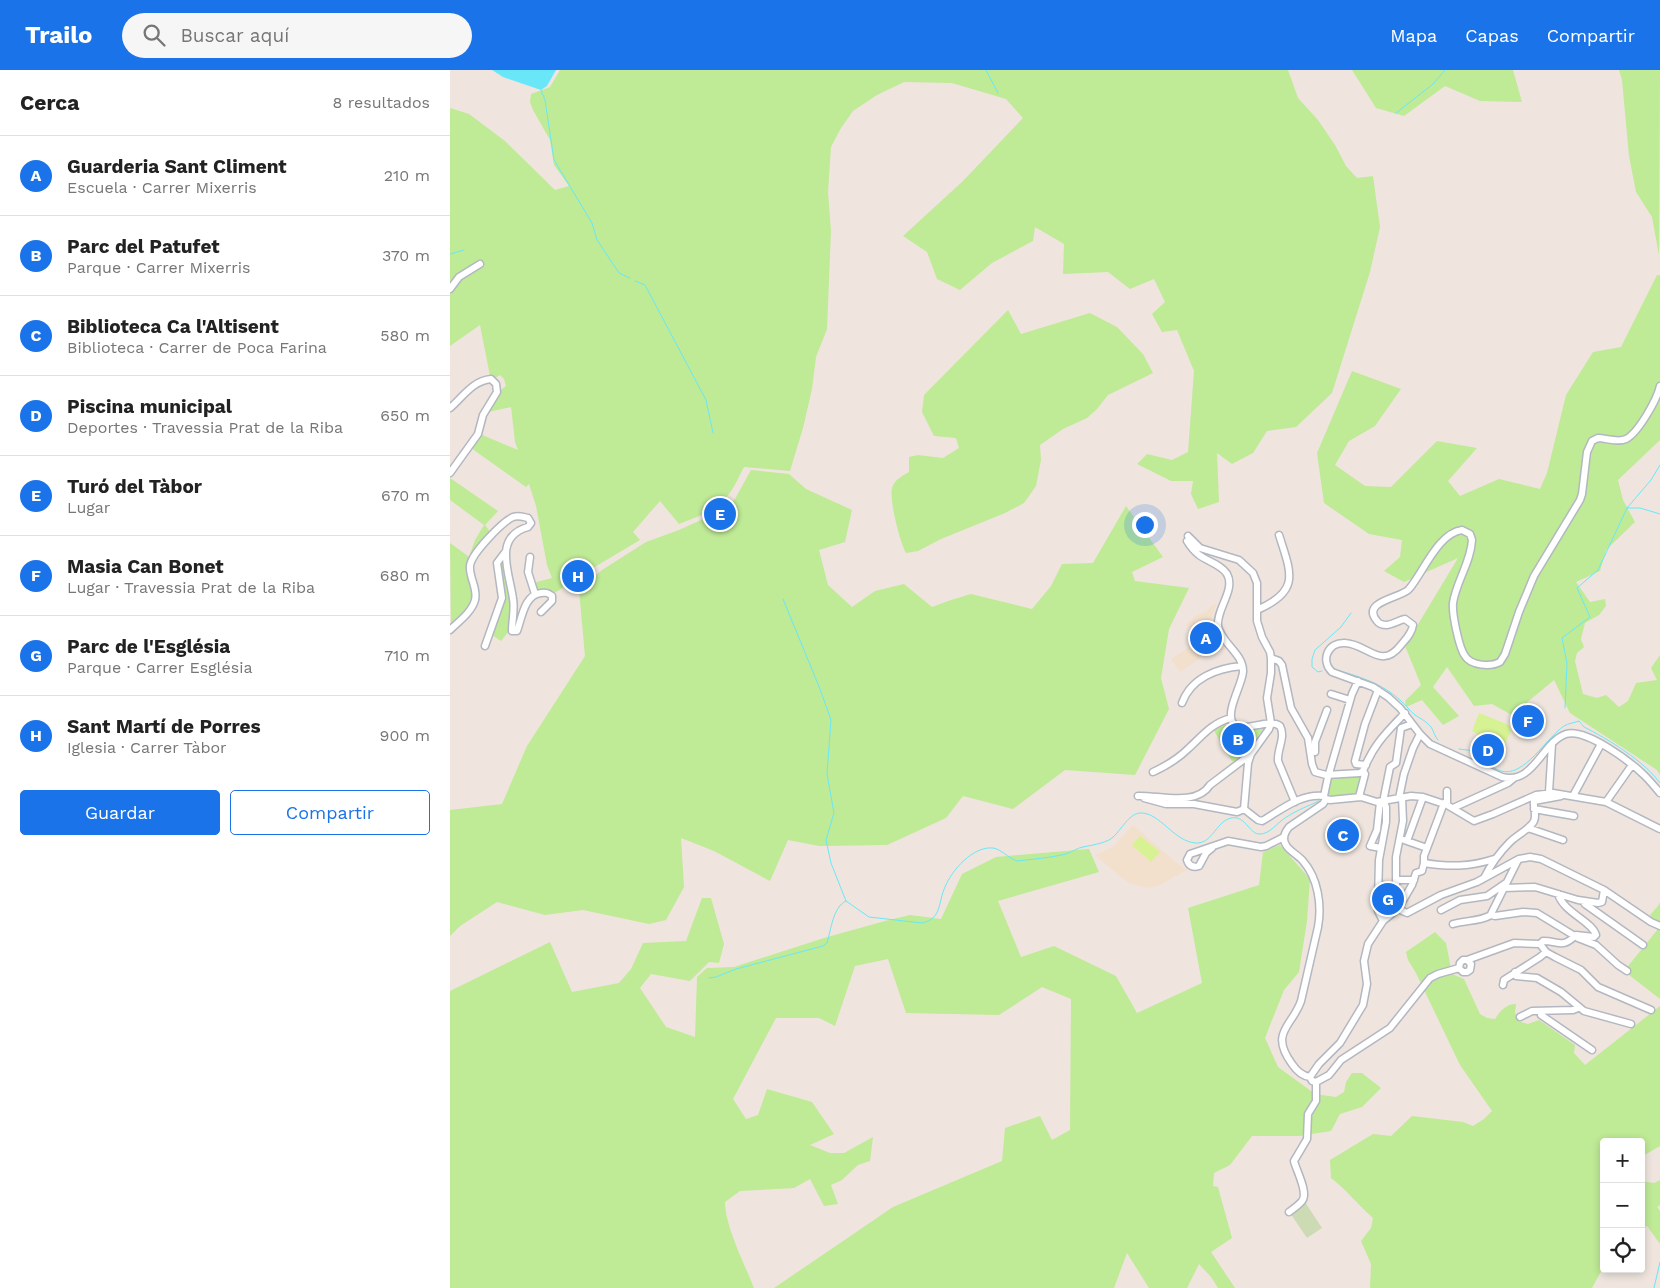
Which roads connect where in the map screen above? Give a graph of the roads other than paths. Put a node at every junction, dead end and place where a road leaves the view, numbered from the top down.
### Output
1 (480, 264) dead end
2 (450, 288) edge
3 (1660, 386) edge
4 (450, 408) edge
5 (450, 473) edge
6 (1279, 535) dead end
7 (506, 550) junction
8 (530, 557) dead end
9 (535, 594) junction
10 (1257, 610) junction
11 (541, 612) dead end
12 (450, 630) edge
13 (485, 646) dead end
14 (1271, 658) junction
15 (1242, 666) junction
16 (1358, 681) junction
17 (1378, 690) junction
18 (1330, 694) dead end
19 (1350, 700) junction
20 (1182, 703) dead end
21 (1327, 710) dead end
22 (1404, 714) junction
23 (1231, 718) junction
24 (1271, 723) junction
25 (1412, 724) junction
26 (1420, 734) junction
27 (1552, 744) junction
28 (1601, 744) junction
29 (1251, 754) junction
30 (1239, 763) junction
31 (1632, 765) junction
32 (1247, 768) junction
33 (1313, 768) junction
34 (1363, 771) junction
35 (1153, 772) dead end
36 (1329, 775) junction
37 (1514, 778) junction
38 (1447, 791) dead end
39 (1549, 792) junction
40 (1660, 793) edge
41 (1570, 796) junction
42 (1359, 797) junction
43 (1423, 797) junction
44 (1325, 798) junction
45 (1401, 798) junction
46 (1295, 802) junction
47 (1382, 802) junction
48 (1606, 802) junction
49 (1448, 805) junction
50 (1244, 809) junction
51 (1534, 809) junction
52 (1574, 816) dead end
53 (1528, 828) junction
54 (1659, 829) edge
55 (1284, 837) junction
56 (1400, 838) junction
57 (1563, 840) dead end
58 (1407, 841) junction
59 (1212, 848) dead end
60 (1381, 848) junction
61 (1427, 848) junction
62 (1494, 859) junction
63 (1424, 863) junction
64 (1512, 866) junction
65 (1483, 879) junction
66 (1396, 880) junction
67 (1414, 880) junction
68 (1507, 882) junction
69 (1379, 885) junction
70 (1504, 888) junction
71 (1604, 890) junction
72 (1558, 894) junction
73 (1583, 901) junction
74 (1398, 908) junction
75 (1441, 910) dead end
76 (1491, 915) junction
77 (1383, 921) junction
78 (1453, 924) dead end
79 (1660, 926) edge
80 (1576, 935) junction
81 (1540, 944) junction
82 (1643, 945) dead end
83 (1546, 952) junction
84 (1467, 960) junction
85 (1459, 968) junction
86 (1627, 971) dead end
87 (1515, 972) junction
88 (1503, 985) dead end
89 (1578, 1008) junction
90 (1651, 1010) dead end
91 (1542, 1011) junction
92 (1520, 1017) dead end
93 (1631, 1024) dead end
94 (1592, 1050) dead end
95 (1312, 1075) junction
96 (1318, 1080) junction
97 (1289, 1212) dead end

1 - 2 street
3 - 16 street
4 - 5 street
6 - 10 street
7 - 9 street
7 - 12 street
7 - 13 street
8 - 9 street
9 - 11 street
10 - 14 street
10 - 15 street
14 - 24 street
14 - 33 street
15 - 20 street
15 - 23 street
16 - 17 street
16 - 19 street
17 - 22 street
17 - 34 street
18 - 19 street
19 - 36 street
21 - 33 street
22 - 25 street
22 - 34 street
23 - 24 street
23 - 35 street
24 - 29 street
24 - 46 street
25 - 26 street
25 - 47 street
26 - 37 street
26 - 45 street
27 - 28 street
27 - 37 street
27 - 39 street
28 - 31 street
28 - 41 street
29 - 30 street
29 - 32 street
30 - 32 street
30 - 50 street
31 - 40 street
31 - 48 street
32 - 50 street
33 - 36 street
34 - 36 street
34 - 42 street
36 - 44 street
37 - 49 street
38 - 49 street
39 - 41 street
39 - 49 street
41 - 48 street
41 - 51 street
42 - 44 street
42 - 47 street
43 - 45 street
43 - 49 street
43 - 58 street
44 - 46 street
44 - 55 street
45 - 47 street
45 - 56 street
46 - 50 street
47 - 60 street
47 - 60 street
48 - 54 street
49 - 61 street
51 - 52 street
51 - 53 street
53 - 57 street
53 - 62 street
55 - 59 street
55 - 95 street
56 - 58 street
56 - 66 street
58 - 61 street
60 - 69 street
61 - 63 street
62 - 63 street
62 - 65 street
63 - 67 street
64 - 65 street
64 - 68 street
64 - 71 street
65 - 74 street
66 - 67 street
66 - 69 street
67 - 74 street
68 - 70 street
68 - 75 street
69 - 77 street
70 - 72 street
70 - 76 street
71 - 73 street
71 - 79 street
72 - 73 street
72 - 80 street
73 - 82 street
74 - 77 street
76 - 78 street
76 - 80 street
77 - 95 street
80 - 81 street
80 - 86 street
81 - 83 street
81 - 84 street
83 - 87 street
83 - 90 street
84 - 85 street
84 - 85 street
85 - 96 street
87 - 88 street
87 - 89 street
89 - 91 street
89 - 93 street
91 - 92 street
91 - 94 street
95 - 96 street
96 - 97 street

